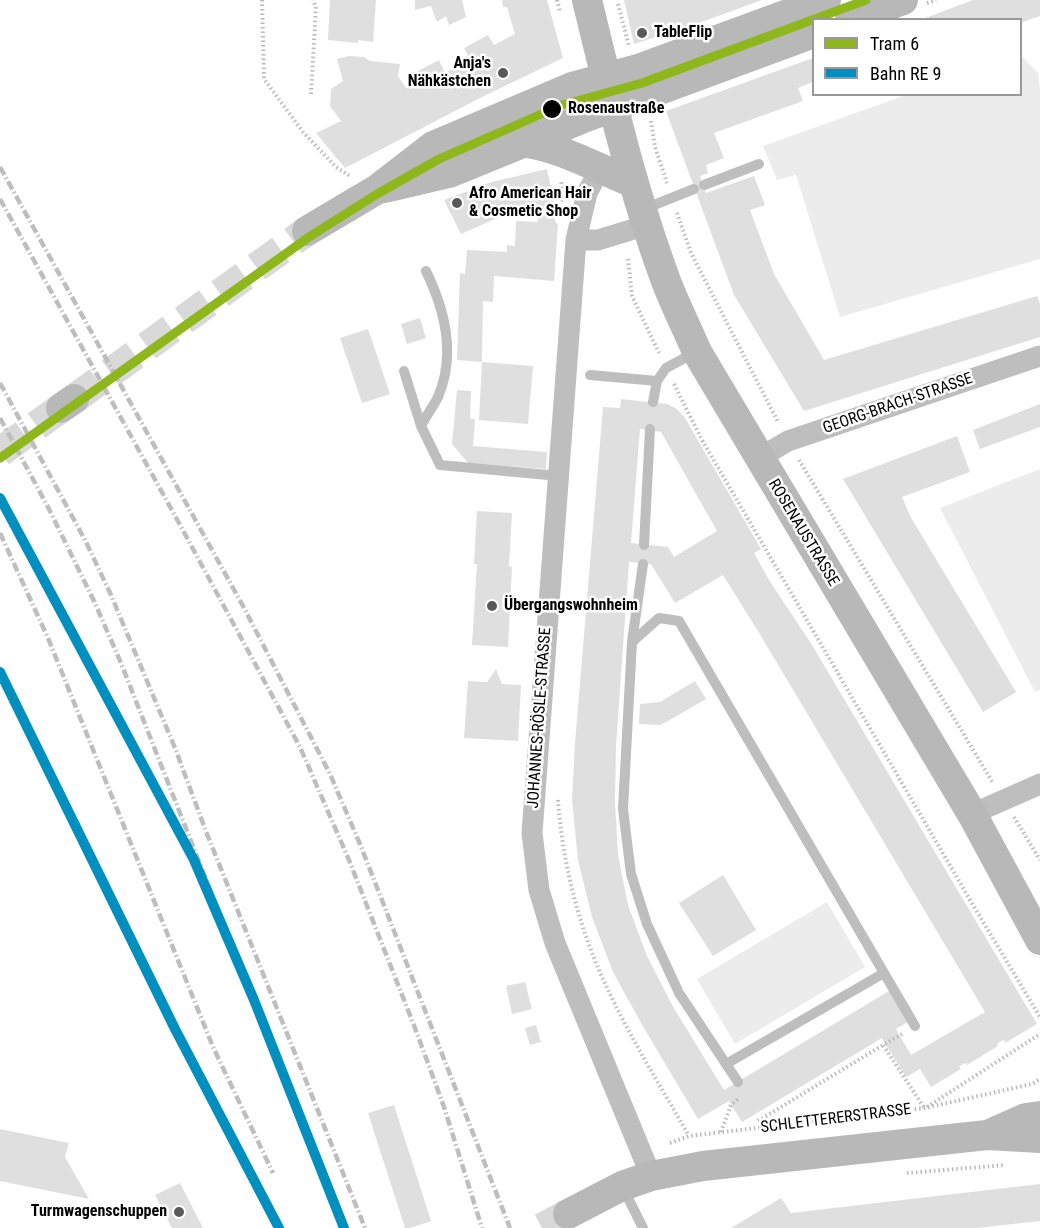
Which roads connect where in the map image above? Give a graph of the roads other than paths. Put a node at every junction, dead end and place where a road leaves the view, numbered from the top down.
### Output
1 (587, 0) edge
2 (826, 0) edge
3 (892, 2) edge
4 (855, 18) edge
5 (812, 33) edge
6 (602, 95) junction
7 (522, 142) junction
8 (759, 164) dead end
9 (600, 169) junction
10 (364, 183) junction
11 (636, 213) junction
12 (308, 231) tunnel mouth
13 (576, 240) junction
14 (426, 271) dead end
15 (697, 352) junction
16 (1040, 356) edge
17 (404, 371) dead end
18 (590, 375) dead end
19 (657, 381) junction
20 (653, 402) dead end
21 (421, 426) junction
22 (650, 429) dead end
23 (759, 458) junction
24 (559, 476) junction
25 (644, 546) dead end
26 (643, 564) dead end
27 (632, 642) junction
28 (1040, 784) edge
29 (972, 814) junction
30 (1040, 940) edge
31 (884, 973) junction
32 (915, 1026) dead end
33 (726, 1064) junction
34 (738, 1082) dead end
35 (1040, 1116) edge
36 (987, 1135) junction
37 (1040, 1138) edge
38 (651, 1176) junction
39 (622, 1186) junction
40 (568, 1214) tunnel mouth
41 (643, 1228) edge

1 - 6 street, ROSENAUSTRASSE
2 - 6 street
3 - 4 street
5 - 6 street
6 - 7 street
6 - 10 street
6 - 11 street, ROSENAUSTRASSE
7 - 9 street
7 - 10 street
8 - 11 lane
9 - 11 street
9 - 13 street, JOHANNES-RÖSLE-STRASSE
10 - 12 street
11 - 13 street
11 - 15 street, ROSENAUSTRASSE
13 - 24 street, JOHANNES-RÖSLE-STRASSE
14 - 21 lane
15 - 19 lane
15 - 23 street, ROSENAUSTRASSE
16 - 23 street, GEORG-BRACH-STRASSE
17 - 21 lane
18 - 19 lane
19 - 20 lane
21 - 24 lane
22 - 25 lane
23 - 29 street, ROSENAUSTRASSE
24 - 38 street, JOHANNES-RÖSLE-STRASSE
26 - 27 lane
27 - 31 lane
27 - 33 lane
28 - 29 street
29 - 30 street, ROSENAUSTRASSE
31 - 32 lane
31 - 33 lane
33 - 34 lane
35 - 36 street, SCHLETTERERSTRASSE
36 - 37 street, SCHLETTERERSTRASSE
36 - 38 street, SCHLETTERERSTRASSE
38 - 39 street, SCHLETTERERSTRASSE
39 - 40 street, SCHLETTERERSTRASSE
39 - 41 lane

